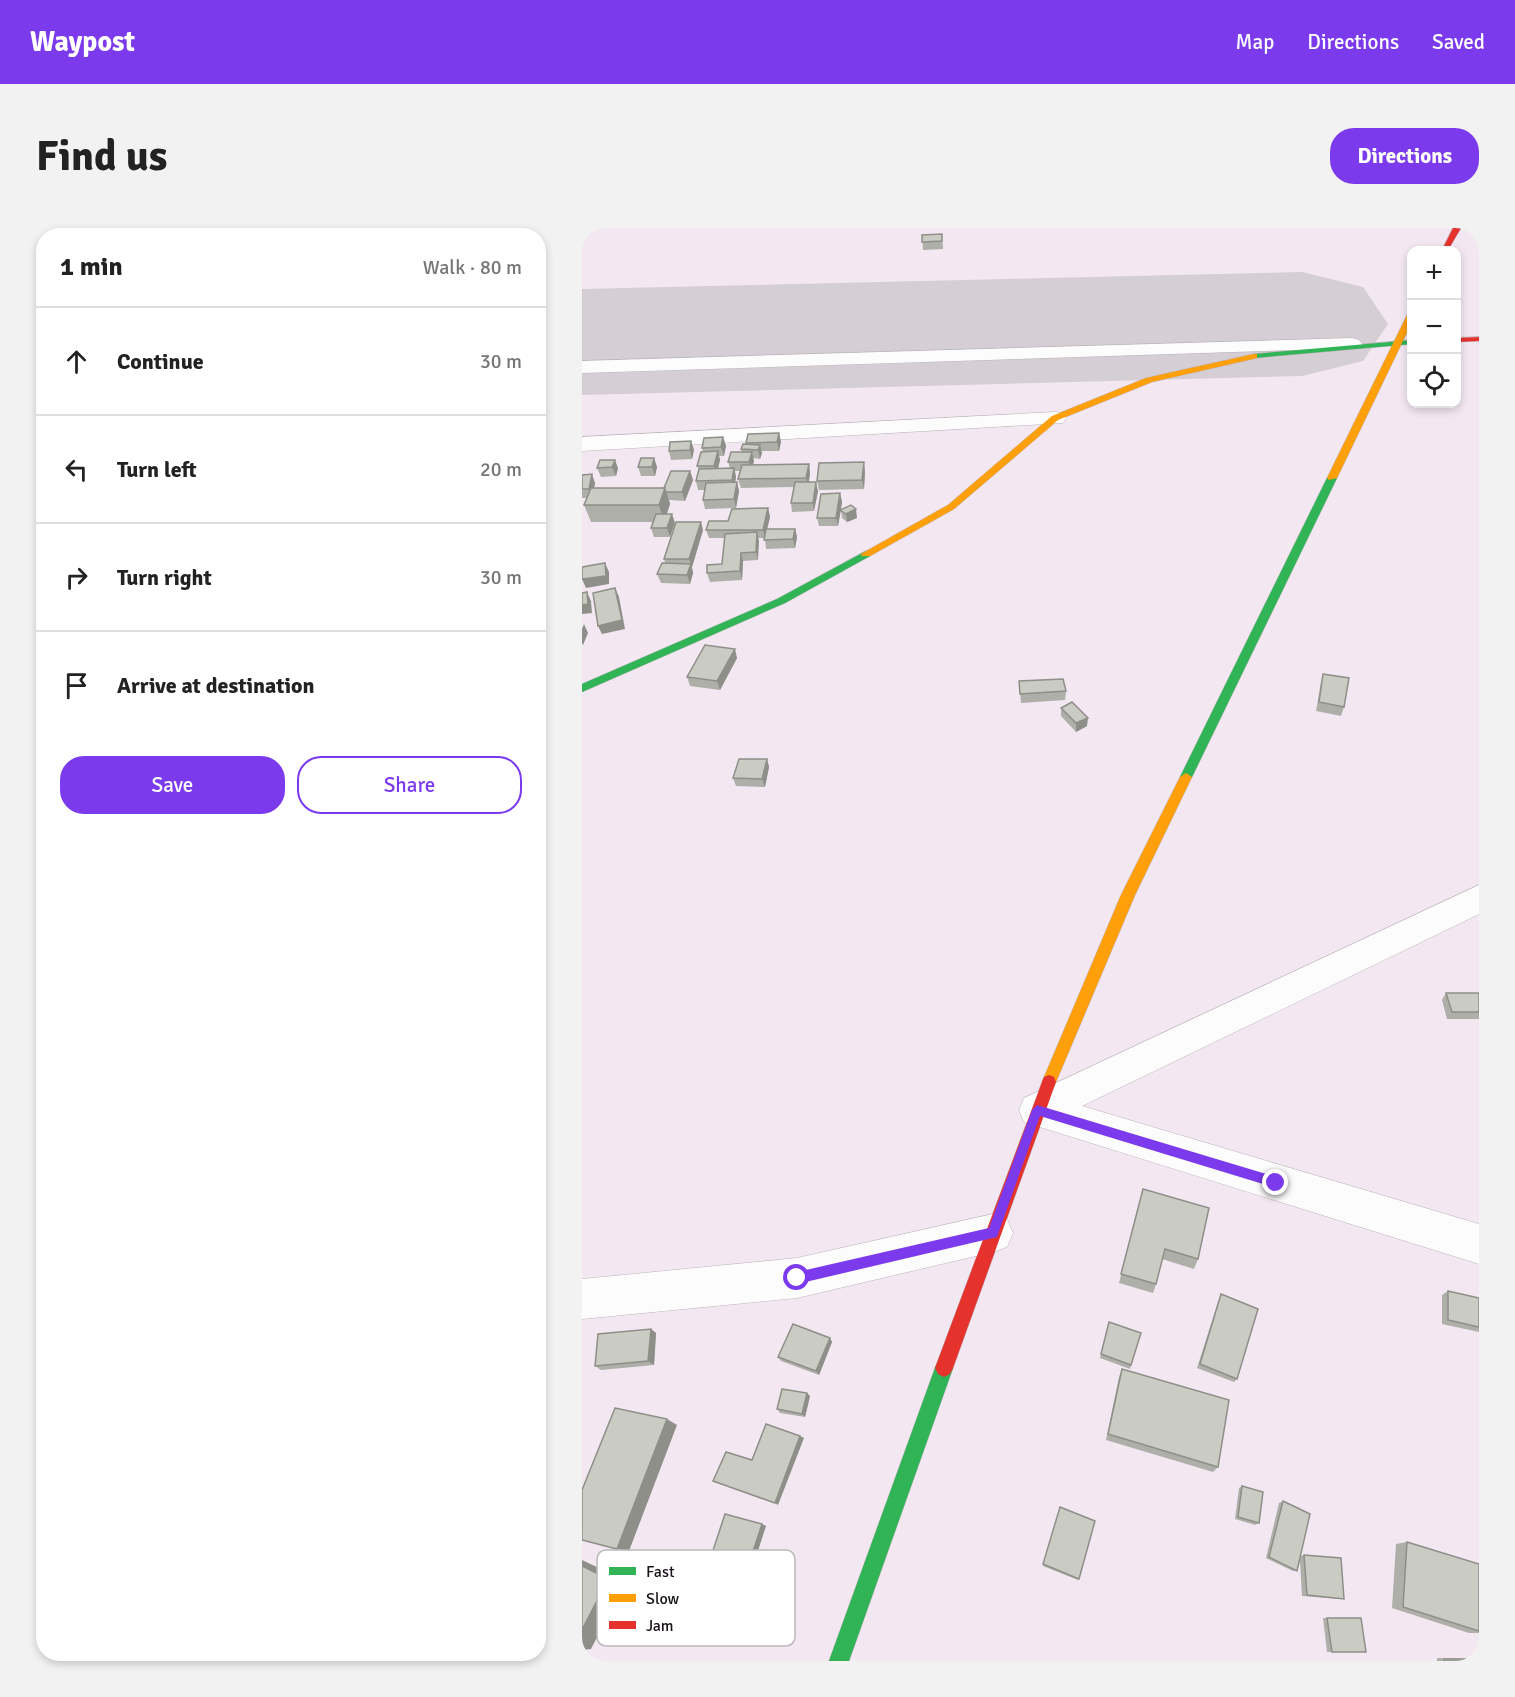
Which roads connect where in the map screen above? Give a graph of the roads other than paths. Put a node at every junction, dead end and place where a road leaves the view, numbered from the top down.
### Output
1 (1457, 228) edge
2 (1447, 246) edge
3 (1479, 339) edge
4 (1461, 340) edge
5 (1403, 342) edge
6 (582, 367) edge
7 (1055, 418) junction
8 (582, 444) edge
9 (582, 688) edge
10 (1479, 898) edge
11 (1037, 1110) junction
12 (993, 1233) junction
13 (1479, 1244) edge
14 (582, 1299) edge
15 (839, 1661) edge

1 - 2 street
3 - 4 street
5 - 6 street
5 - 7 street
5 - 11 street
7 - 8 street
7 - 9 street
10 - 11 street
11 - 12 street
11 - 13 street
12 - 14 street
12 - 15 street

